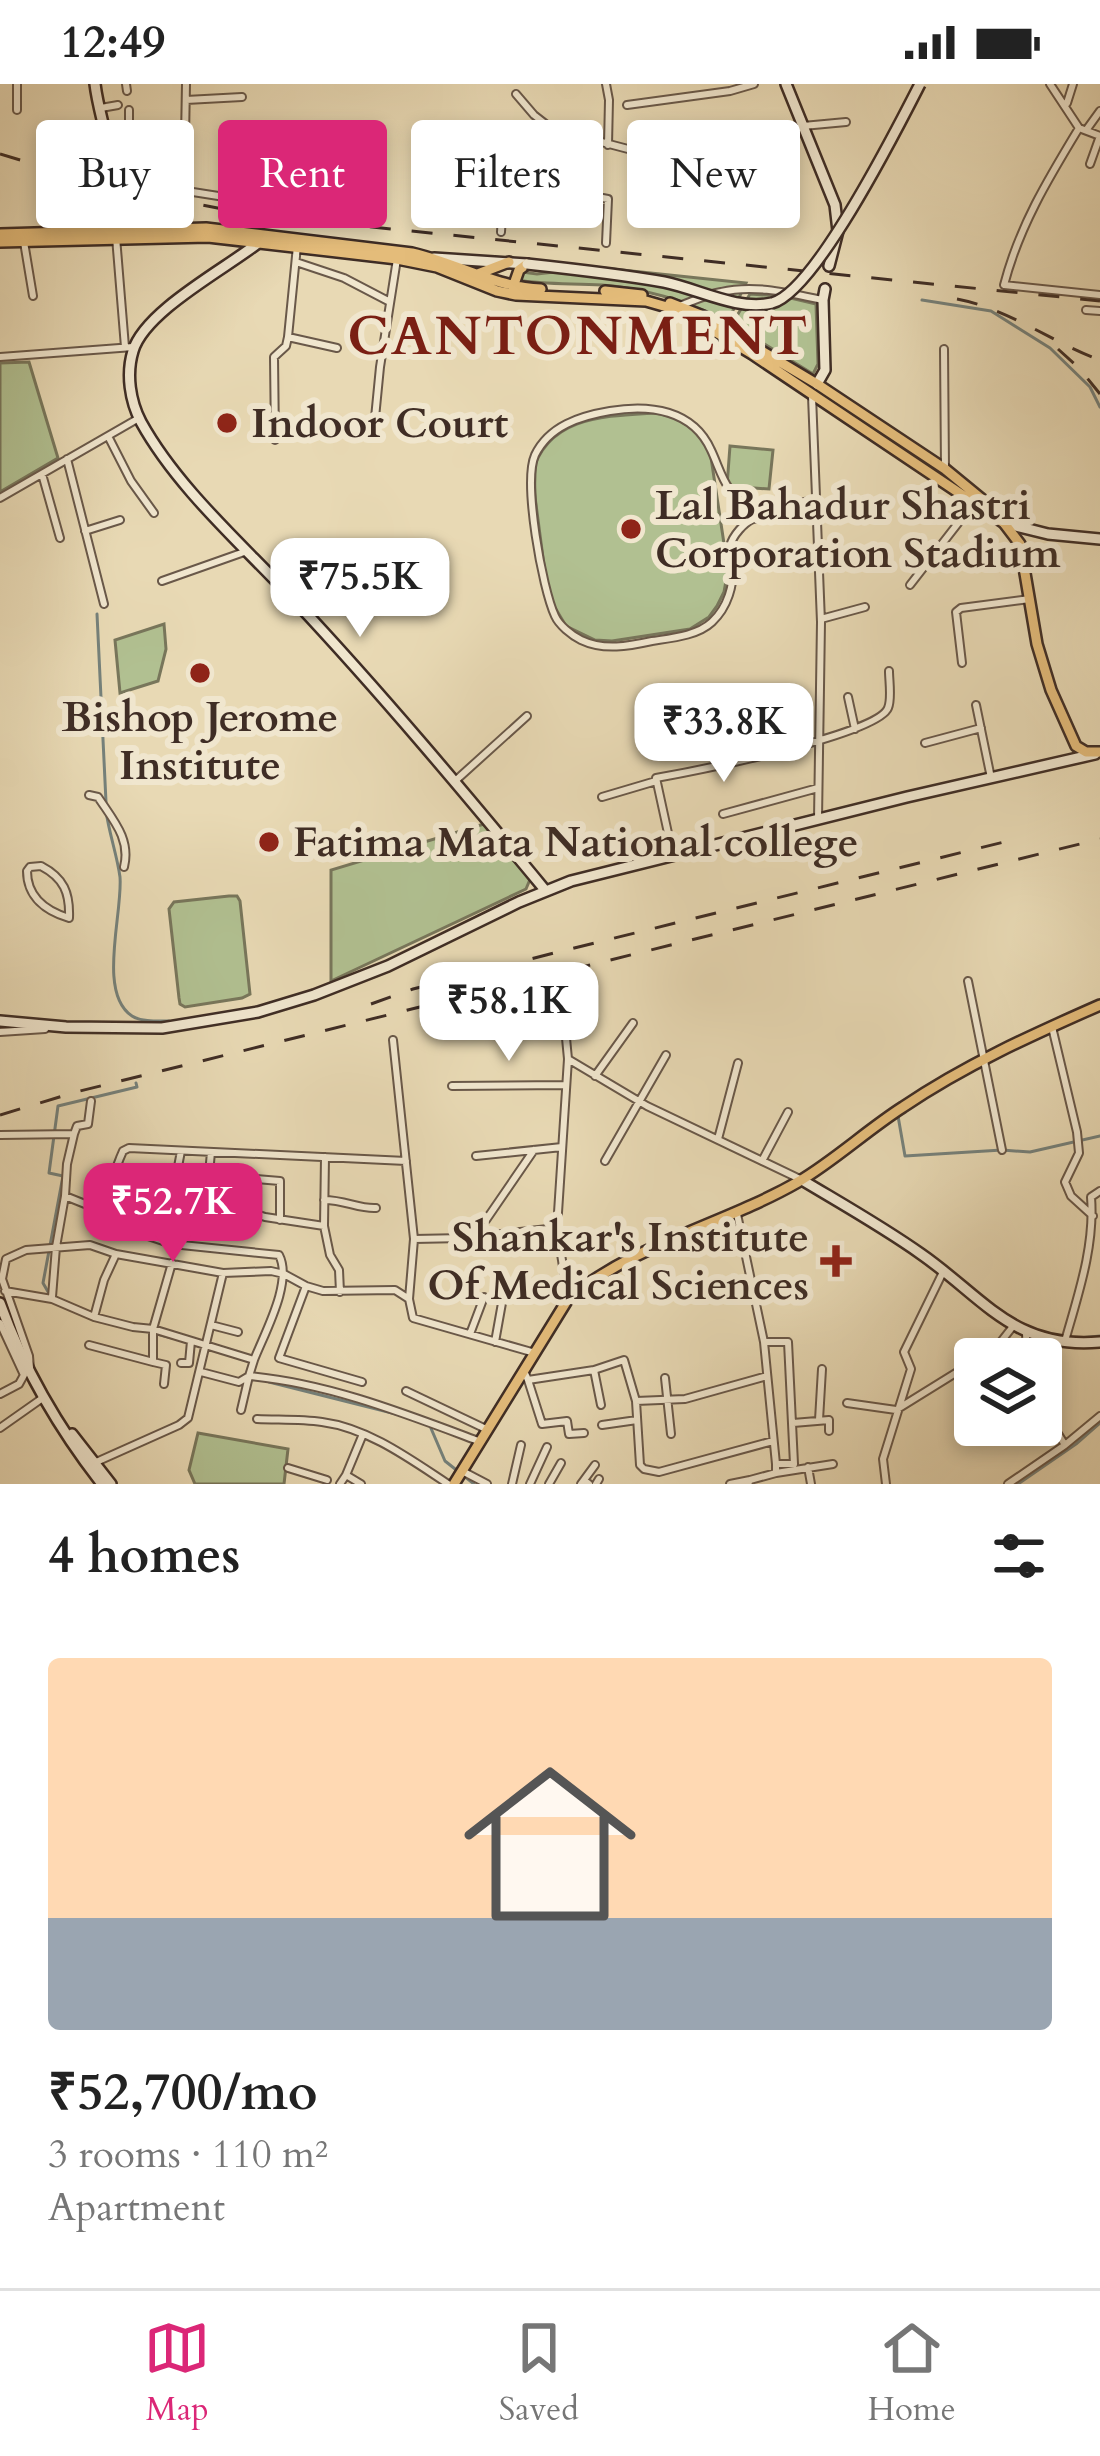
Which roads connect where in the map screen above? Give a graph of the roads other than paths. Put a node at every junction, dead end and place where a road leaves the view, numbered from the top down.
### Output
1 (16, 84) edge
2 (95, 84) edge
3 (186, 84) edge
4 (606, 84) edge
5 (696, 84) edge
6 (754, 84) edge
7 (786, 84) edge
8 (920, 84) edge
9 (1050, 84) edge
10 (1073, 84) edge
11 (516, 94) dead end
12 (698, 95) junction
13 (242, 97) dead end
14 (186, 100) junction
15 (118, 105) dead end
16 (627, 105) dead end
17 (1066, 105) junction
18 (98, 108) junction
19 (17, 110) dead end
20 (129, 110) dead end
21 (1100, 110) edge
22 (100, 120) edge
23 (129, 120) edge
24 (186, 120) edge
25 (541, 120) edge
26 (846, 122) dead end
27 (803, 126) junction
28 (800, 127) edge
29 (1083, 128) junction
30 (1100, 136) edge
31 (603, 144) edge
32 (608, 145) junction
33 (627, 147) edge
34 (1090, 164) dead end
35 (603, 199) edge
36 (116, 228) edge
37 (502, 228) edge
38 (502, 232) dead end
39 (117, 234) junction
40 (0, 238) edge
41 (262, 238) junction
42 (24, 242) junction
43 (606, 243) dead end
44 (297, 246) junction
45 (434, 258) junction
46 (398, 259) junction
47 (296, 262) junction
48 (509, 262) junction
49 (527, 264) junction
50 (830, 266) dead end
51 (471, 277) junction
52 (513, 287) junction
53 (824, 295) joint
54 (1100, 295) edge
55 (33, 296) dead end
56 (389, 302) junction
57 (679, 306) junction
58 (1086, 310) dead end
59 (1100, 310) edge
60 (288, 338) junction
61 (129, 347) junction
62 (338, 348) dead end
63 (944, 349) dead end
64 (0, 357) edge
65 (815, 389) junction
66 (139, 418) junction
67 (374, 428) dead end
68 (108, 436) junction
69 (275, 440) dead end
70 (67, 459) junction
71 (945, 469) junction
72 (42, 473) junction
73 (0, 498) edge
74 (816, 504) junction
75 (973, 504) junction
76 (154, 513) dead end
77 (120, 520) dead end
78 (1004, 523) junction
79 (85, 531) junction
80 (1048, 534) junction
81 (60, 538) dead end
82 (1100, 539) edge
83 (1020, 548) junction
84 (247, 551) junction
85 (162, 581) dead end
86 (910, 585) dead end
87 (1030, 599) junction
88 (104, 604) dead end
89 (865, 607) dead end
90 (820, 619) junction
91 (962, 663) dead end
92 (889, 671) dead end
93 (848, 697) dead end
94 (976, 705) dead end
95 (527, 716) dead end
96 (981, 728) junction
97 (855, 729) junction
98 (1071, 737) junction
99 (819, 742) junction
100 (925, 743) dead end
101 (1100, 752) edge
102 (1069, 760) junction
103 (992, 778) junction
104 (656, 781) junction
105 (454, 782) junction
106 (818, 788) junction
107 (89, 795) dead end
108 (602, 796) dead end
109 (723, 814) dead end
110 (818, 819) junction
111 (673, 856) junction
112 (124, 867) dead end
113 (545, 890) junction
114 (70, 918) joint
115 (968, 981) dead end
116 (1100, 1006) edge
117 (564, 1017) dead end
118 (0, 1021) edge
119 (633, 1023) dead end
120 (66, 1027) junction
121 (1052, 1027) junction
122 (0, 1032) edge
123 (393, 1040) dead end
124 (667, 1055) dead end
125 (984, 1058) junction
126 (568, 1059) junction
127 (738, 1063) dead end
128 (595, 1076) junction
129 (452, 1085) dead end
130 (566, 1085) junction
131 (91, 1101) dead end
132 (641, 1102) junction
133 (788, 1112) dead end
134 (74, 1134) junction
135 (0, 1135) edge
136 (718, 1139) junction
137 (562, 1148) junction
138 (181, 1150) junction
139 (534, 1150) junction
140 (1002, 1150) dead end
141 (211, 1151) junction
142 (476, 1156) dead end
143 (325, 1157) junction
144 (406, 1161) junction
145 (604, 1161) dead end
146 (762, 1161) junction
147 (256, 1179) dead end
148 (802, 1180) junction
149 (178, 1188) junction
150 (1100, 1191) edge
151 (64, 1196) junction
152 (207, 1196) junction
153 (325, 1201) junction
154 (376, 1208) dead end
155 (100, 1210) junction
156 (737, 1214) junction
157 (1093, 1216) junction
158 (280, 1220) junction
159 (486, 1220) dead end
160 (324, 1226) junction
161 (557, 1228) junction
162 (414, 1239) junction
163 (176, 1244) junction
164 (56, 1246) junction
165 (116, 1254) junction
166 (170, 1263) junction
167 (944, 1270) junction
168 (224, 1273) junction
169 (1, 1274) edge
170 (284, 1274) junction
171 (306, 1286) junction
172 (5, 1291) junction
173 (340, 1292) junction
174 (484, 1297) dead end
175 (52, 1299) junction
176 (409, 1299) junction
177 (568, 1299) junction
178 (0, 1303) edge
179 (502, 1304) dead end
180 (94, 1317) junction
181 (1014, 1324) junction
182 (211, 1325) junction
183 (4, 1329) edge
184 (153, 1329) junction
185 (1026, 1330) junction
186 (238, 1332) dead end
187 (470, 1334) junction
188 (1004, 1338) edge
189 (1026, 1338) edge
190 (191, 1341) junction
191 (495, 1342) junction
192 (764, 1342) junction
193 (1100, 1342) edge
194 (1064, 1344) junction
195 (89, 1345) dead end
196 (207, 1346) junction
197 (535, 1353) junction
198 (254, 1360) junction
199 (153, 1362) junction
200 (181, 1363) dead end
201 (822, 1369) dead end
202 (594, 1370) junction
203 (201, 1372) junction
204 (954, 1374) edge
205 (29, 1376) junction
206 (248, 1376) junction
207 (526, 1376) junction
208 (768, 1376) junction
209 (665, 1378) dead end
210 (362, 1382) dead end
211 (164, 1384) dead end
212 (406, 1390) dead end
213 (0, 1394) edge
214 (45, 1399) junction
215 (636, 1401) junction
216 (668, 1401) junction
217 (847, 1403) dead end
218 (601, 1405) dead end
219 (241, 1410) dead end
220 (896, 1410) junction
221 (1100, 1416) edge
222 (256, 1419) dead end
223 (637, 1420) junction
224 (818, 1420) junction
225 (793, 1423) junction
226 (602, 1425) dead end
227 (0, 1428) edge
228 (488, 1430) junction
229 (829, 1431) dead end
230 (584, 1433) dead end
231 (363, 1434) junction
232 (671, 1434) dead end
233 (1062, 1440) edge
234 (773, 1441) junction
235 (481, 1442) junction
236 (521, 1445) dead end
237 (1065, 1445) junction
238 (547, 1447) dead end
239 (94, 1463) junction
240 (561, 1463) dead end
241 (833, 1464) dead end
242 (595, 1465) dead end
243 (808, 1467) junction
244 (288, 1468) dead end
245 (776, 1469) junction
246 (463, 1471) junction
247 (346, 1475) junction
248 (326, 1482) edge
249 (590, 1482) edge
250 (749, 1482) edge
251 (106, 1484) edge
252 (338, 1484) edge
253 (361, 1484) edge
254 (451, 1484) edge
255 (487, 1484) edge
256 (512, 1484) edge
257 (530, 1484) edge
258 (549, 1484) edge
259 (730, 1484) edge
260 (811, 1484) edge
261 (886, 1484) edge
262 (1008, 1484) edge

1 - 19 street
2 - 18 main road
3 - 14 street
4 - 32 street
5 - 12 street
6 - 12 street
7 - 27 main road
8 - 49 main road, bridge
9 - 17 street
10 - 17 street
11 - 25 street
12 - 16 street
13 - 14 street
14 - 24 street
15 - 18 street
17 - 29 street
18 - 22 main road
20 - 23 street
21 - 29 street
26 - 27 street
27 - 28 street
27 - 50 main road
29 - 30 street
29 - 54 street
30 - 34 street
31 - 32 street
32 - 33 street
35 - 43 street
36 - 39 main road
37 - 38 street
39 - 40 main road
39 - 41 main road
39 - 42 main road
39 - 61 street
40 - 42 main road
41 - 44 main road
41 - 45 main road
41 - 61 main road
42 - 55 street
44 - 46 main road
44 - 47 street
45 - 48 main road
45 - 51 main road
46 - 51 main road
46 - 56 street
47 - 56 street
47 - 60 street
48 - 49 main road
48 - 51 main road
49 - 52 main road
51 - 52 main road
51 - 65 main road
52 - 57 main road
53 - 57 street
53 - 65 main road
56 - 67 street
57 - 65 main road
58 - 59 street
60 - 62 street
60 - 69 street
61 - 64 street
61 - 66 main road
63 - 71 street
65 - 71 main road
65 - 74 street
65 - 75 main road
66 - 68 street
66 - 84 main road
68 - 70 street
68 - 76 street
70 - 72 street
70 - 79 street
71 - 78 main road
72 - 73 street
72 - 81 street
74 - 74 street
74 - 90 street
75 - 78 main road
75 - 86 street
77 - 79 street
78 - 80 main road
78 - 83 main road
79 - 88 street
80 - 82 main road
80 - 83 main road
83 - 87 main road
84 - 85 street
84 - 105 main road
87 - 91 street
87 - 98 main road
89 - 90 street
90 - 99 street
92 - 97 street
93 - 97 street
94 - 96 street
95 - 105 street
96 - 100 street
96 - 103 street
97 - 99 street
98 - 101 main road
98 - 102 main road
99 - 104 street
99 - 106 street
101 - 102 main road
102 - 103 main road
103 - 110 main road
104 - 108 street
104 - 111 street
105 - 113 main road
106 - 109 street
106 - 110 street
107 - 112 street
110 - 111 main road
111 - 113 main road
113 - 120 main road
114 - 114 street
115 - 125 street
116 - 121 main road
117 - 126 street
118 - 120 main road
119 - 128 street
120 - 122 street
121 - 125 main road
121 - 157 street
123 - 144 street
124 - 132 street
125 - 140 street
125 - 148 main road
126 - 128 street
126 - 130 street
127 - 136 street
128 - 132 street
129 - 130 street
130 - 137 street
131 - 134 street
132 - 136 street
132 - 145 street
133 - 146 street
134 - 135 street
134 - 151 street
136 - 146 street
137 - 139 street
137 - 161 street
138 - 141 street
138 - 149 street
138 - 155 street
139 - 142 street
139 - 159 street
141 - 143 street
141 - 152 street
143 - 144 street
143 - 153 street
144 - 162 street
146 - 148 street
147 - 158 street
148 - 156 main road
148 - 167 main road
149 - 152 street
149 - 163 street
150 - 157 street
151 - 155 street
151 - 164 street
152 - 158 street
153 - 154 street
153 - 160 street
155 - 163 street
156 - 177 main road
156 - 192 street
157 - 194 street
158 - 160 street
160 - 173 street
161 - 162 street
161 - 177 street
162 - 176 street
163 - 166 street
163 - 170 street
164 - 165 street
164 - 169 street
164 - 175 street
165 - 166 street
165 - 180 street
166 - 168 street
166 - 184 street
167 - 181 main road
167 - 220 street
168 - 170 street
168 - 182 street
169 - 172 street
170 - 171 street
170 - 198 street
171 - 173 street
171 - 210 street
172 - 175 street
172 - 205 street
173 - 176 street
174 - 187 street
175 - 180 street
176 - 187 street
177 - 197 main road
178 - 183 main road
179 - 191 street
180 - 184 street
181 - 185 main road
181 - 188 street
182 - 186 street
182 - 196 street
183 - 205 main road
184 - 190 street
184 - 199 street
185 - 189 street
185 - 194 main road
187 - 191 street
190 - 196 street
190 - 200 street
191 - 197 street
192 - 208 street
192 - 225 street
193 - 194 main road
195 - 199 street
196 - 198 street
196 - 203 street
197 - 207 main road
198 - 206 street
199 - 211 street
201 - 224 street
202 - 207 street
202 - 215 street
202 - 218 street
203 - 206 street
203 - 239 street
204 - 220 street
205 - 213 street
205 - 214 main road
206 - 219 street
206 - 235 street
207 - 228 main road
207 - 230 street
208 - 216 street
208 - 234 street
209 - 216 street
212 - 228 street
214 - 227 street
214 - 239 main road
214 - 251 main road
215 - 216 street
215 - 223 street
216 - 232 street
217 - 220 street
220 - 261 street
221 - 237 street
222 - 231 street
223 - 226 street
223 - 234 street
224 - 225 street
224 - 229 street
225 - 245 street
228 - 235 main road
231 - 247 street
231 - 254 street
233 - 237 street
234 - 245 street
235 - 246 main road
236 - 256 street
237 - 262 street
238 - 257 street
239 - 251 main road
240 - 258 street
241 - 243 street
242 - 249 street
243 - 245 street
243 - 260 street
244 - 248 street
245 - 250 street
246 - 254 main road
246 - 255 street
247 - 252 street
247 - 253 street
248 - 252 street
250 - 259 street

